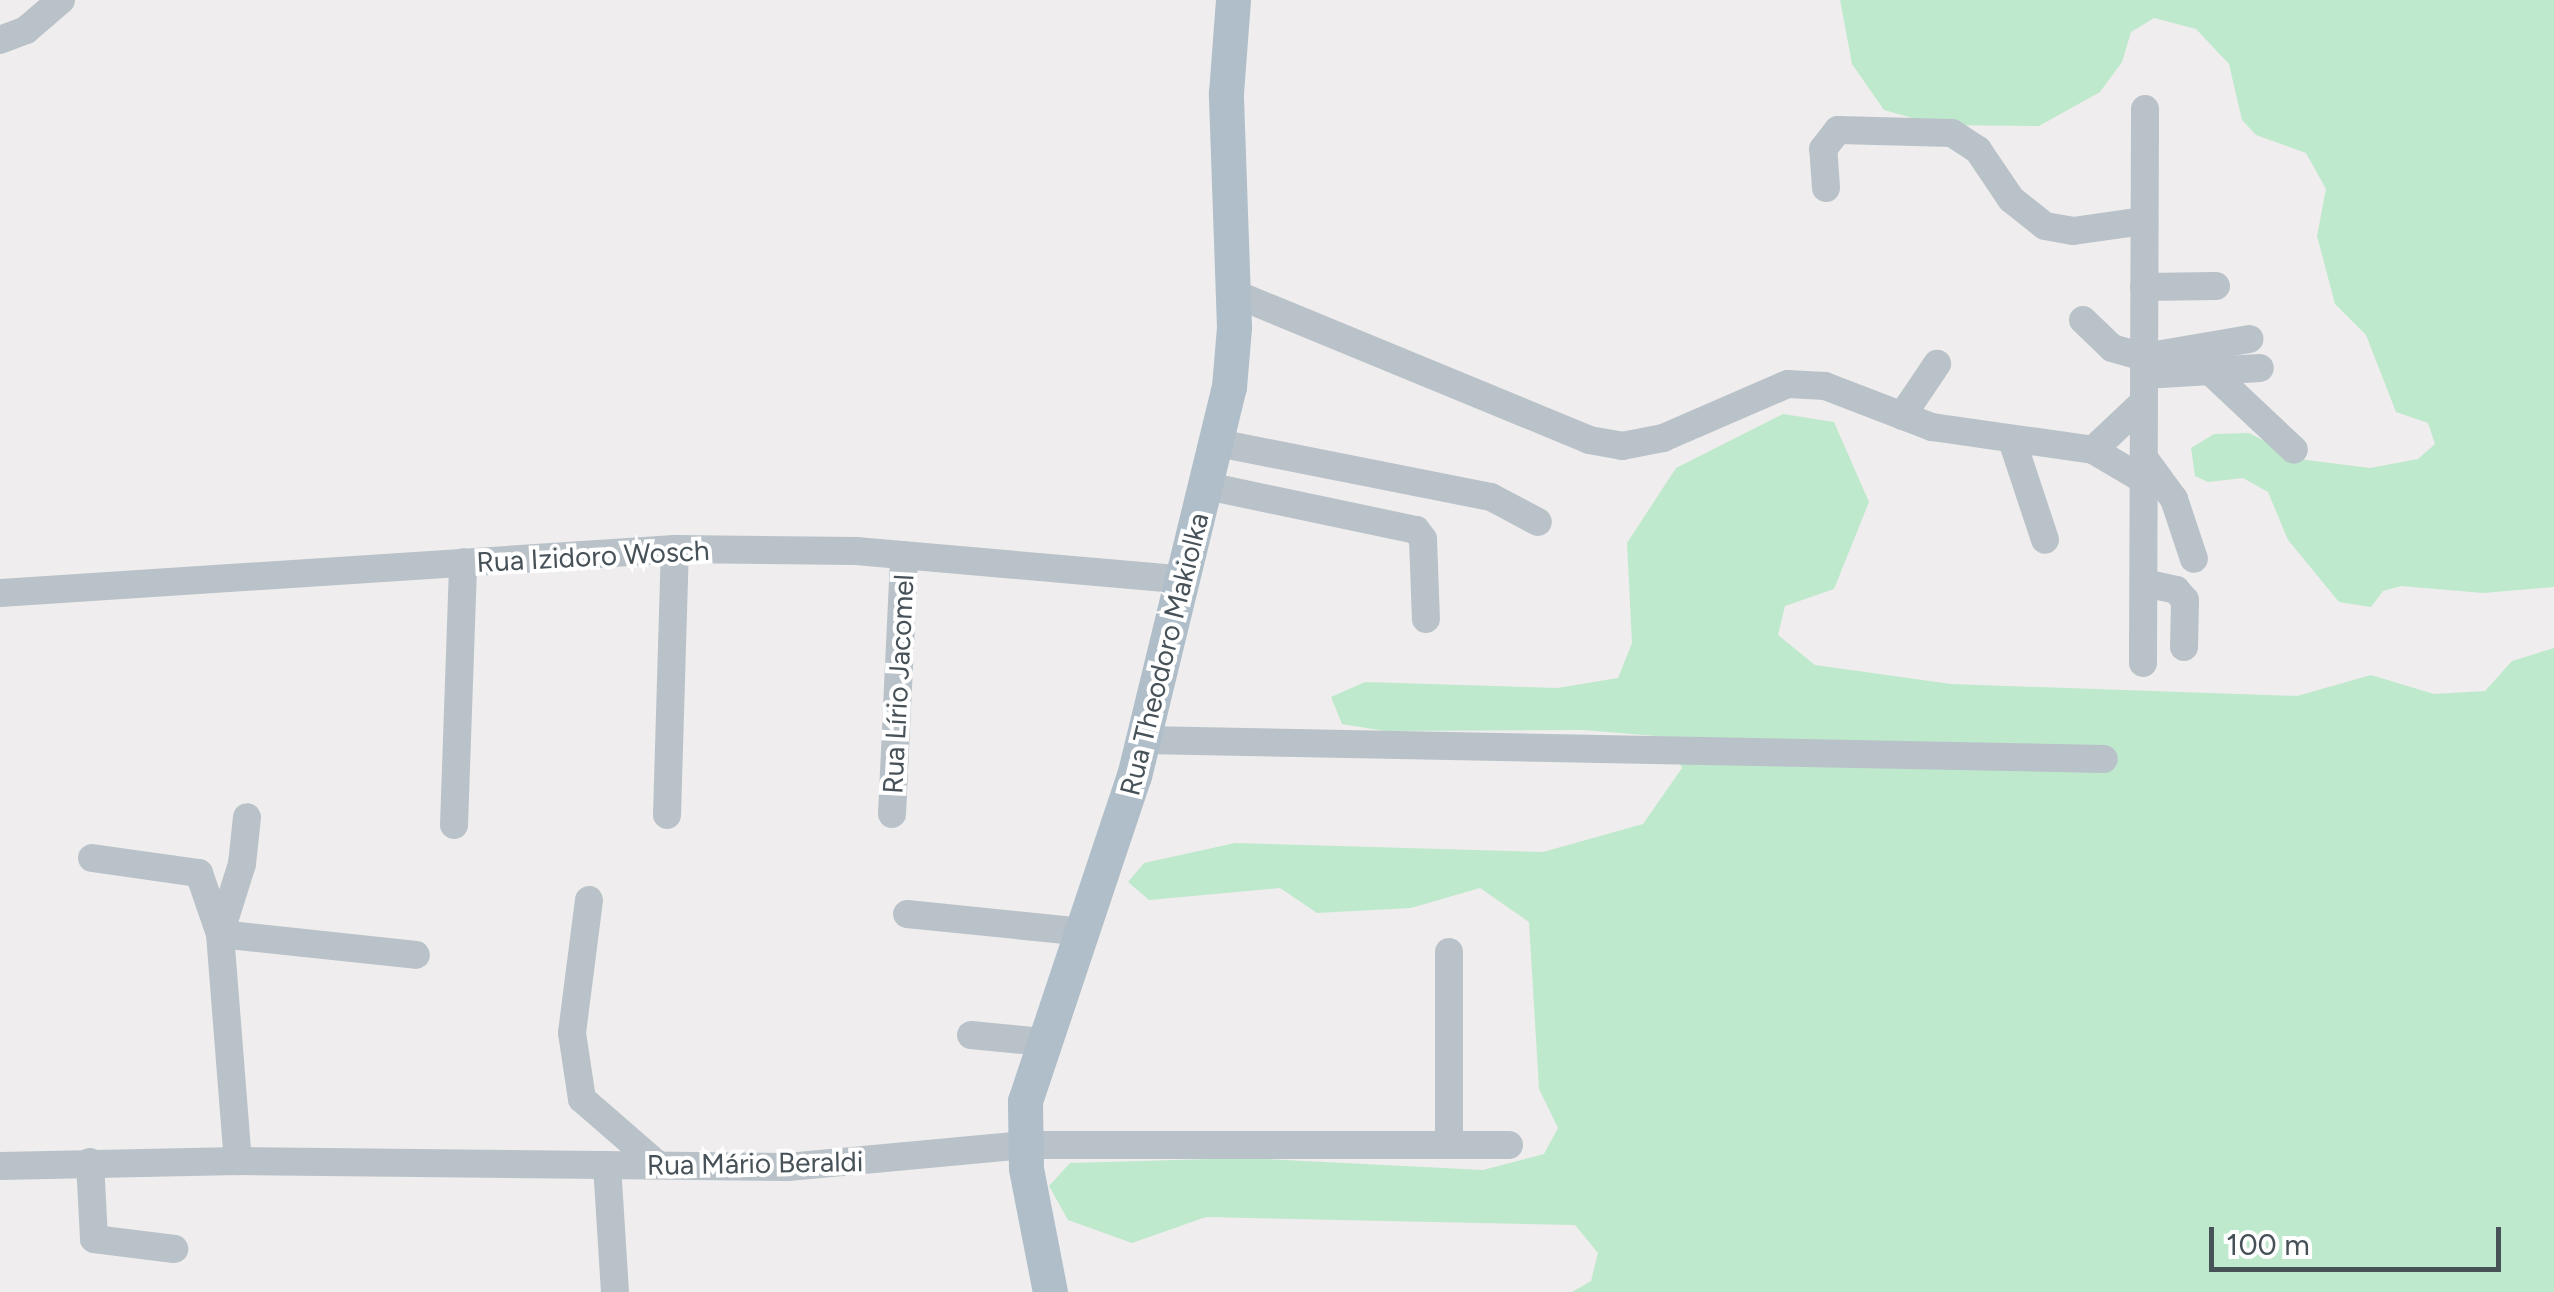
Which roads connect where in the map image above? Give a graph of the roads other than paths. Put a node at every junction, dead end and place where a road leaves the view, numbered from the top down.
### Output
1 (61, 0) edge
2 (1233, 0) edge
3 (0, 40) edge
4 (2144, 109) dead end
5 (1826, 188) dead end
6 (2144, 222) junction
7 (2216, 286) dead end
8 (2144, 288) junction
9 (1233, 293) junction
10 (2083, 320) dead end
11 (2250, 339) dead end
12 (1938, 364) dead end
13 (2260, 368) dead end
14 (2210, 371) junction
15 (2144, 378) junction
16 (1902, 416) junction
17 (2012, 440) junction
18 (1218, 443) junction
19 (2093, 450) junction
20 (2294, 450) dead end
21 (2144, 469) junction
22 (1207, 486) junction
23 (1538, 522) dead end
24 (2045, 540) dead end
25 (675, 549) junction
26 (904, 555) junction
27 (2194, 558) dead end
28 (463, 562) junction
29 (1185, 580) junction
30 (2144, 582) junction
31 (0, 593) edge
32 (1426, 619) dead end
33 (2184, 647) dead end
34 (2143, 663) dead end
35 (1144, 740) junction
36 (2104, 759) dead end
37 (892, 814) dead end
38 (667, 816) dead end
39 (247, 817) dead end
40 (454, 825) dead end
41 (92, 858) dead end
42 (588, 900) dead end
43 (906, 914) dead end
44 (1083, 932) junction
45 (220, 934) junction
46 (1449, 952) dead end
47 (416, 956) dead end
48 (971, 1035) dead end
49 (1042, 1042) junction
50 (1024, 1145) junction
51 (1449, 1145) junction
52 (1509, 1145) dead end
53 (238, 1161) junction
54 (83, 1162) junction
55 (608, 1165) junction
56 (658, 1165) junction
57 (0, 1166) edge
58 (85, 1249) dead end
59 (174, 1249) dead end
60 (615, 1292) edge
61 (1050, 1292) edge

1 - 3 street
2 - 9 main road, Rua Theodoro Makiolka
4 - 6 street
5 - 6 street
6 - 8 street
7 - 8 street
8 - 15 street
9 - 16 street
9 - 18 main road, Rua Theodoro Makiolka
10 - 15 street
11 - 15 street
12 - 16 street
13 - 14 street
14 - 15 street
14 - 20 street
15 - 19 street
15 - 21 street
16 - 17 street
17 - 19 street
17 - 24 street
18 - 22 main road, Rua Theodoro Makiolka
18 - 23 street
19 - 21 street
21 - 27 street
21 - 30 street
22 - 29 main road, Rua Theodoro Makiolka
22 - 32 street
25 - 26 street, Rua Izidoro Wosch
25 - 28 street, Rua Izidoro Wosch
25 - 38 street
26 - 29 street, Rua Izidoro Wosch
26 - 37 street, Rua Lírio Jacomel
28 - 31 street, Rua Izidoro Wosch
28 - 40 street
29 - 35 main road, Rua Theodoro Makiolka
30 - 33 street
30 - 34 street
35 - 36 street
35 - 44 main road, Rua Theodoro Makiolka
39 - 45 street
41 - 45 street
42 - 56 street
43 - 44 street
44 - 49 main road, Rua Theodoro Makiolka
45 - 47 street
45 - 53 street
46 - 51 street
48 - 49 street
49 - 50 main road, Rua Theodoro Makiolka
50 - 51 street, Rua Mário Beraldi
50 - 56 street, Rua Mário Beraldi
50 - 61 main road, Rua Theodoro Makiolka
51 - 52 street, Rua Mário Beraldi
53 - 54 street, Rua Mário Beraldi
53 - 55 street, Rua Mário Beraldi
54 - 57 street, Rua Mário Beraldi
54 - 58 street
54 - 59 street
55 - 56 street, Rua Mário Beraldi
55 - 60 street

